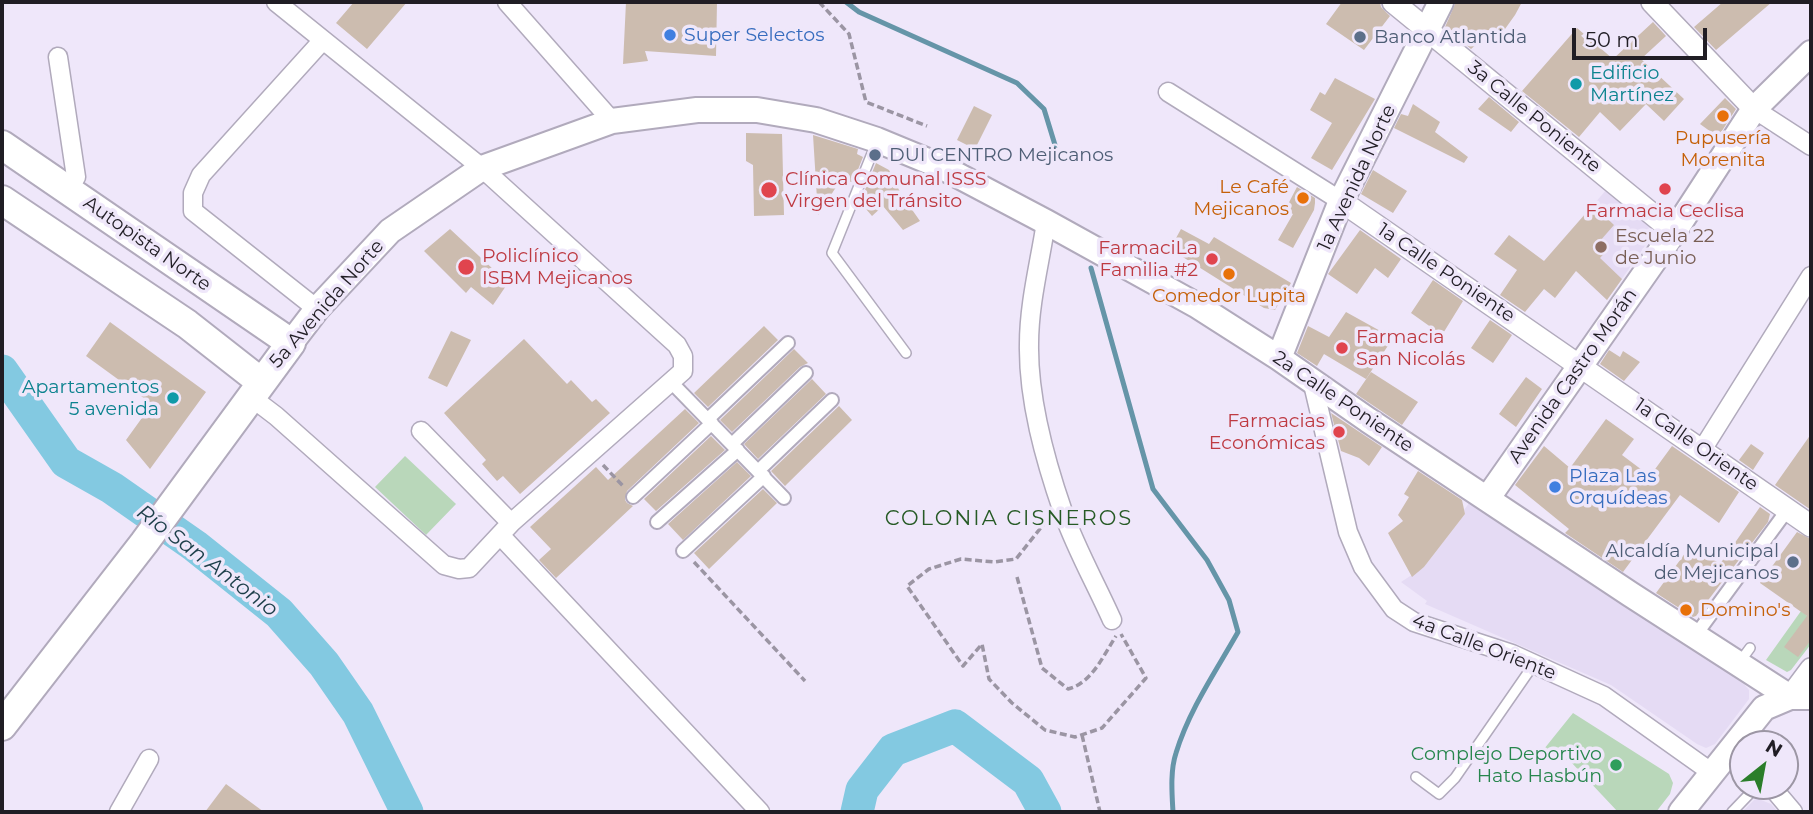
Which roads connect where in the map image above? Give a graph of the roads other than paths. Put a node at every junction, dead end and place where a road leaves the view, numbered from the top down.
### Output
1 (276, 2) edge
2 (507, 2) edge
3 (1393, 2) edge
4 (1441, 2) edge
5 (1652, 2) edge
6 (1427, 30) junction
7 (323, 40) junction
8 (1811, 53) edge
9 (58, 57) dead end
10 (1168, 92) dead end
11 (1754, 109) junction
12 (611, 121) junction
13 (877, 140) junction
14 (2, 145) edge
15 (1811, 146) edge
16 (482, 168) junction
17 (67, 189) junction
18 (2, 200) edge
19 (1342, 201) junction
20 (1046, 222) junction
21 (1675, 232) junction
22 (1811, 276) edge
23 (317, 309) junction
24 (291, 343) junction
25 (788, 343) dead end
26 (906, 353) dead end
27 (1279, 358) junction
28 (1581, 365) junction
29 (806, 373) dead end
30 (1312, 380) junction
31 (672, 383) junction
32 (256, 389) junction
33 (832, 400) dead end
34 (710, 421) junction
35 (421, 430) dead end
36 (735, 447) junction
37 (1702, 450) junction
38 (761, 473) junction
39 (633, 497) road end
40 (785, 498) dead end
41 (1487, 499) junction
42 (1788, 509) junction
43 (657, 522) dead end
44 (1811, 526) edge
45 (506, 529) junction
46 (683, 551) road end
47 (1112, 620) dead end
48 (1695, 636) junction
49 (1534, 664) junction
50 (1811, 669) edge
51 (1801, 697) edge
52 (2, 726) edge
53 (1750, 730) edge
54 (1729, 757) edge
55 (149, 759) dead end
56 (1711, 772) junction
57 (1416, 777) dead end
58 (119, 812) edge
59 (760, 812) edge
60 (1681, 812) edge

1 - 7 street
2 - 12 street
3 - 6 street, 3a Calle Poniente
4 - 6 main road, 1a Avenida Norte
5 - 11 street
6 - 19 main road, 1a Avenida Norte
6 - 21 street, 3a Calle Poniente
7 - 16 street
7 - 23 street
8 - 11 main road, Avenida Castro Morán
9 - 17 street
10 - 19 street, 1a Calle Poniente
11 - 15 street
11 - 21 main road, Avenida Castro Morán
12 - 13 main road, 5a Avenida Norte
12 - 16 main road, 5a Avenida Norte
13 - 20 main road, 2a Calle Poniente
13 - 26 lane
14 - 17 main road, Autopista Norte
16 - 23 main road, 5a Avenida Norte
16 - 31 street
17 - 24 main road, Autopista Norte
18 - 32 main road
19 - 27 main road, 1a Avenida Norte
19 - 28 street, 1a Calle Poniente
20 - 27 main road, 2a Calle Poniente
20 - 47 street
21 - 28 main road, Avenida Castro Morán
22 - 37 street
23 - 24 main road, 5a Avenida Norte
24 - 32 main road, 5a Avenida Norte
25 - 34 street
27 - 30 main road, 2a Calle Poniente
28 - 37 street, 1a Calle Oriente
28 - 41 main road, Avenida Castro Morán
29 - 36 street
30 - 41 main road, 2a Calle Poniente
30 - 49 street, 4a Calle Oriente
31 - 34 street
31 - 45 street
32 - 45 street
32 - 52 main road, 5a Avenida Norte
33 - 38 street
34 - 36 street
34 - 39 street
35 - 45 street
36 - 38 street
36 - 43 street
37 - 42 street, 1a Calle Oriente
38 - 40 street
38 - 46 street
41 - 48 main road, 2a Calle Poniente
42 - 44 street, 1a Calle Oriente
42 - 48 street
45 - 59 street
48 - 51 main road, 2a Calle Poniente
49 - 56 street, 4a Calle Oriente
49 - 57 lane
50 - 51 street
51 - 53 main road
54 - 56 main road
55 - 58 street
56 - 60 main road

